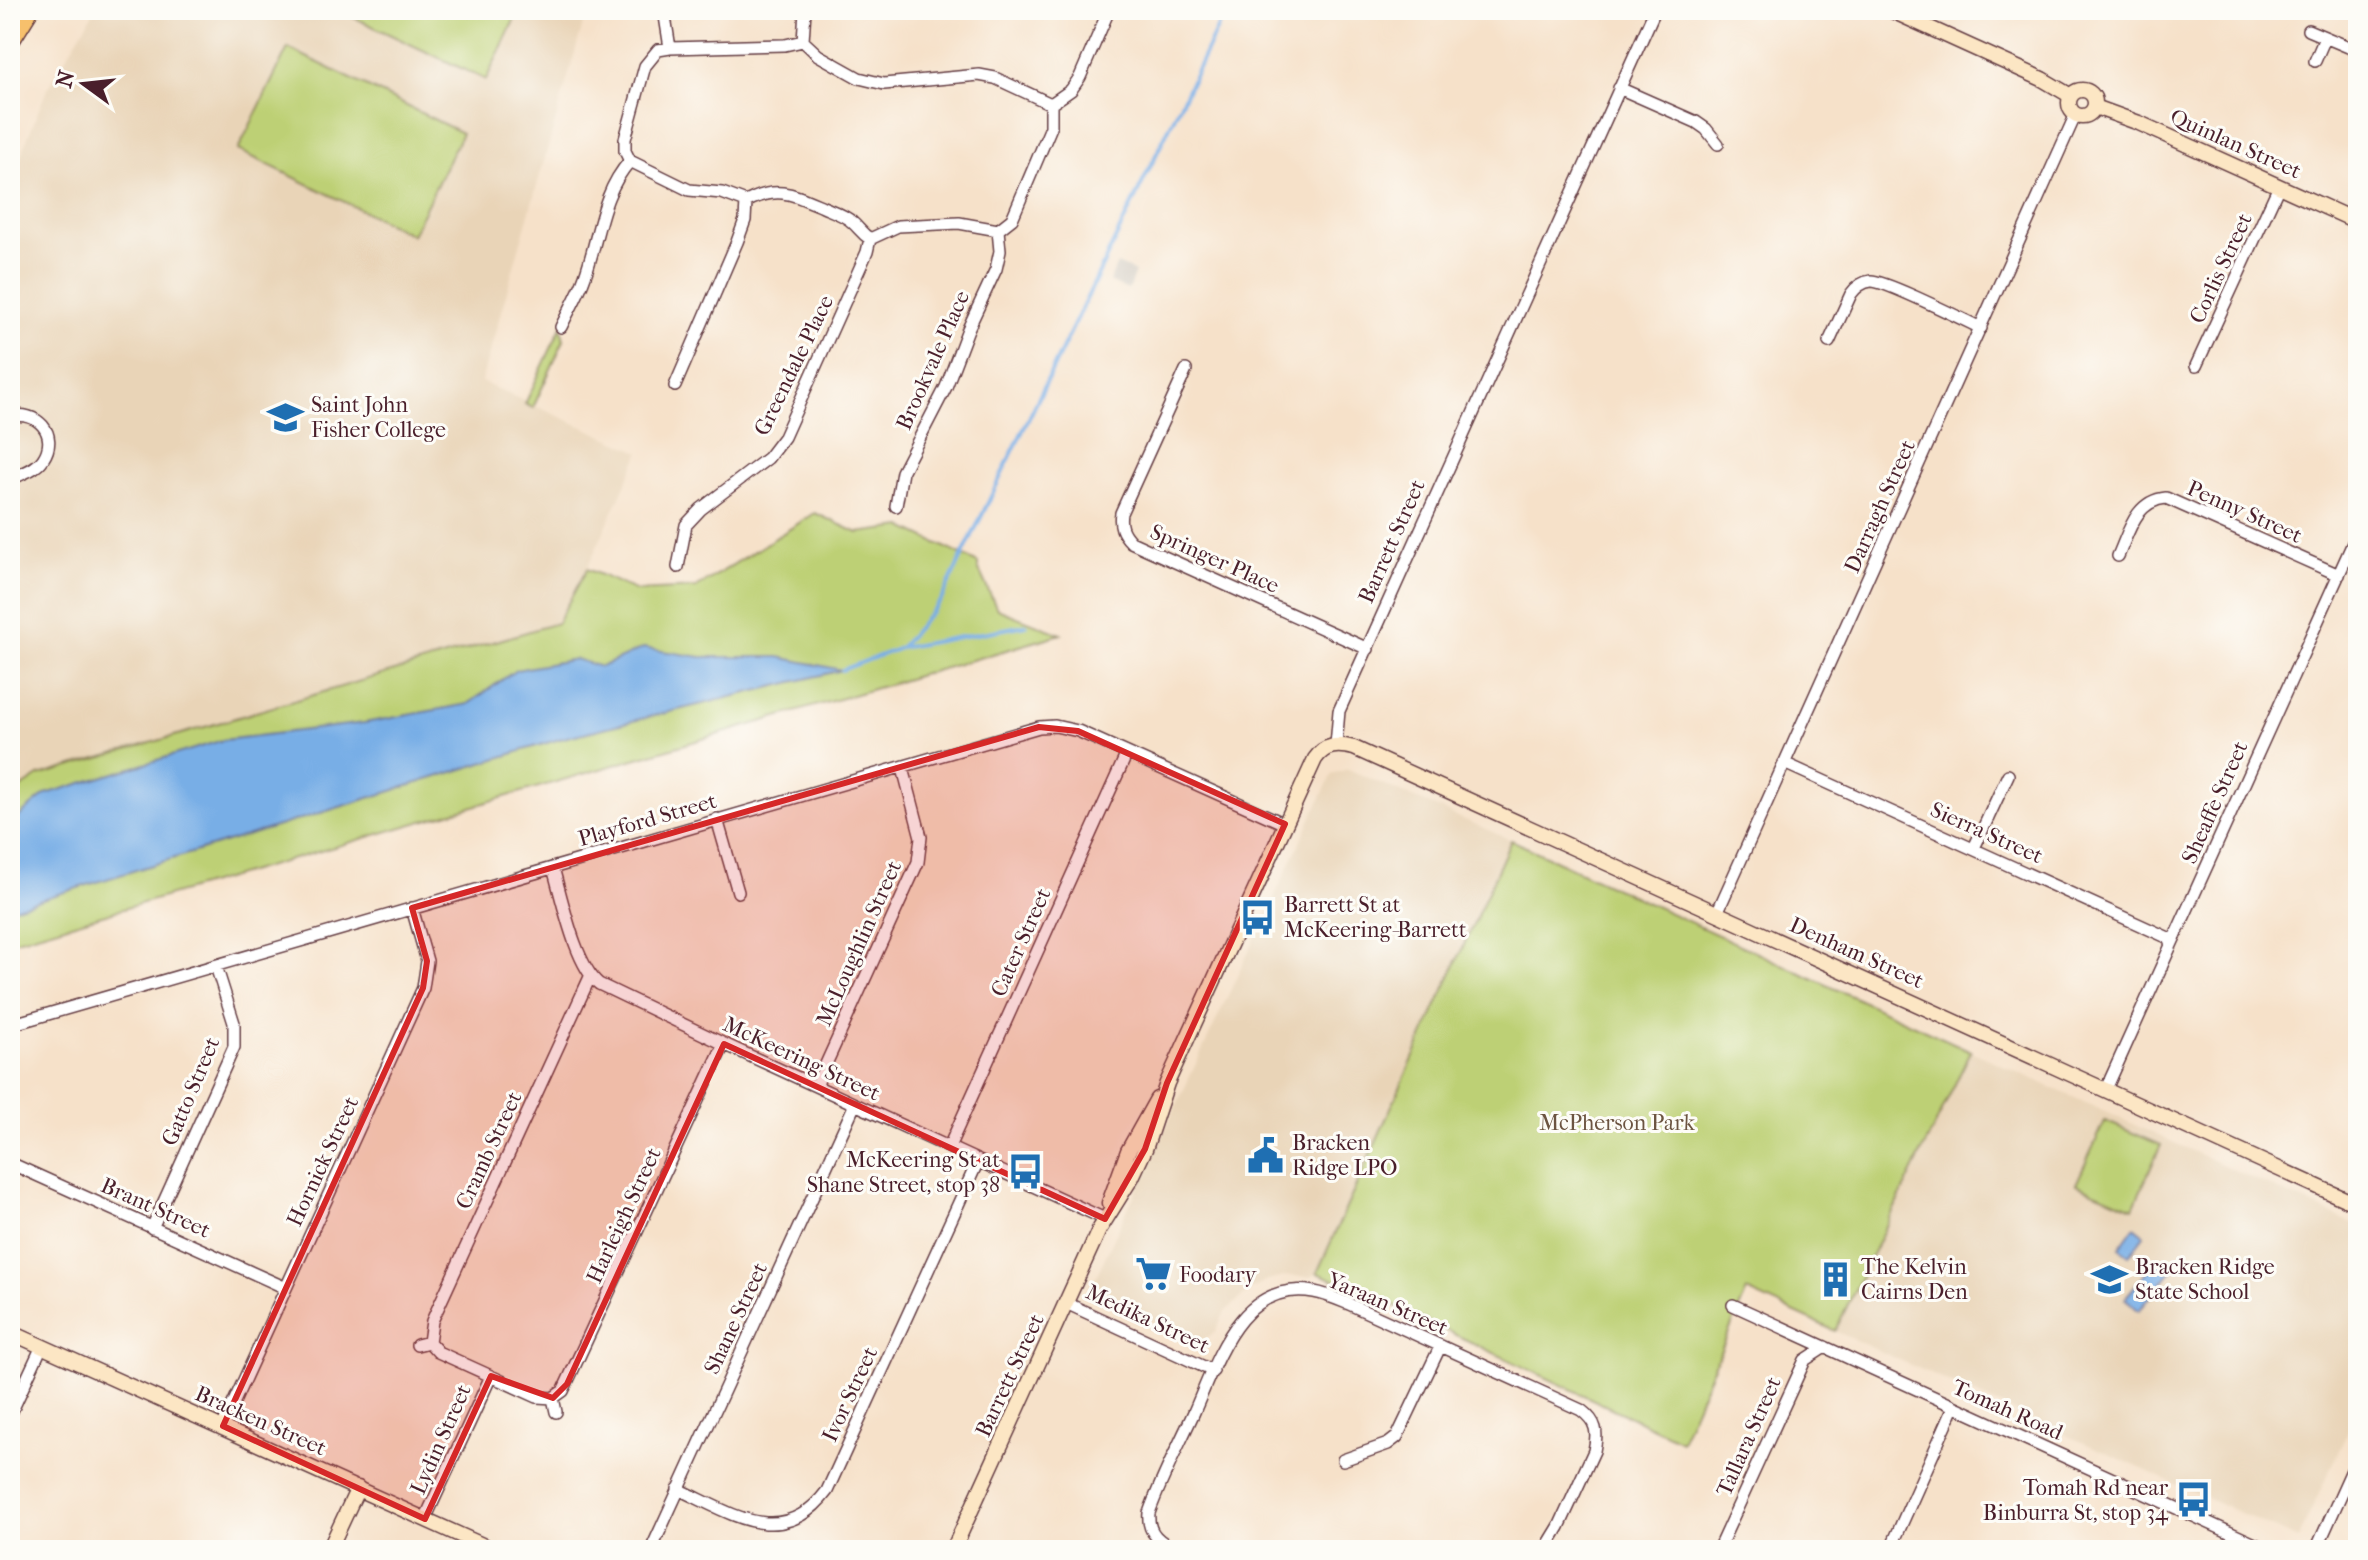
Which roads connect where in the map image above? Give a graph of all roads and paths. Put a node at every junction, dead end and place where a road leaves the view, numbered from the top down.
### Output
1 (28, 10) edge
2 (664, 10) edge
3 (805, 10) edge
4 (1109, 10) edge
5 (1655, 10) edge
6 (1890, 10) edge
7 (2308, 30) dead end
8 (2325, 38) junction
9 (10, 39) edge
10 (803, 41) junction
11 (670, 48) junction
12 (2358, 51) edge
13 (2315, 61) dead end
14 (1619, 88) junction
15 (2071, 96) junction
16 (1051, 104) junction
17 (2095, 107) junction
18 (2076, 114) junction
19 (1718, 144) dead end
20 (630, 161) junction
21 (2279, 186) junction
22 (746, 202) junction
23 (2358, 222) edge
24 (998, 230) junction
25 (870, 239) junction
26 (561, 327) dead end
27 (1981, 328) junction
28 (1829, 342) dead end
29 (2196, 366) dead end
30 (1186, 370) dead end
31 (675, 386) dead end
32 (10, 417) edge
33 (10, 480) edge
34 (896, 506) dead end
35 (2358, 532) edge
36 (2118, 556) dead end
37 (678, 567) dead end
38 (2339, 575) junction
39 (1368, 649) junction
40 (1336, 745) junction
41 (1127, 753) junction
42 (1784, 763) junction
43 (903, 768) junction
44 (2008, 775) dead end
45 (717, 819) junction
46 (1285, 824) junction
47 (1974, 848) junction
48 (553, 868) junction
49 (738, 892) dead end
50 (412, 908) junction
51 (1717, 913) junction
52 (2173, 940) junction
53 (216, 966) junction
54 (590, 977) junction
55 (10, 1025) edge
56 (724, 1044) junction
57 (816, 1086) junction
58 (2106, 1089) junction
59 (855, 1104) junction
60 (949, 1147) junction
61 (978, 1161) junction
62 (10, 1163) edge
63 (2358, 1205) edge
64 (1105, 1219) junction
65 (152, 1228) junction
66 (286, 1288) junction
67 (1066, 1303) junction
68 (1733, 1305) dead end
69 (10, 1332) edge
70 (429, 1342) junction
71 (417, 1345) dead end
72 (42, 1346) junction
73 (1440, 1347) junction
74 (1825, 1347) junction
75 (1213, 1371) junction
76 (491, 1376) junction
77 (553, 1398) junction
78 (1954, 1407) junction
79 (556, 1412) dead end
80 (10, 1415) edge
81 (223, 1426) junction
82 (2358, 1457) edge
83 (1343, 1460) dead end
84 (358, 1488) junction
85 (678, 1489) junction
86 (425, 1519) junction
87 (487, 1549) edge
88 (329, 1550) edge
89 (651, 1550) edge
90 (953, 1550) edge
91 (1177, 1550) edge
92 (1545, 1550) edge
93 (1718, 1550) edge
94 (1890, 1550) edge
95 (2268, 1550) edge
96 (2316, 1550) edge

1 - 9 highway
2 - 11 street
3 - 10 street
4 - 16 street
5 - 14 street, Barrett Street
6 - 15 street
7 - 8 street
8 - 12 street
8 - 13 street
10 - 11 street
10 - 16 street
11 - 20 street
14 - 19 street
14 - 39 street, Barrett Street
15 - 17 street
15 - 18 street
16 - 24 street
17 - 18 street
17 - 21 street, Quinlan Street
18 - 27 street, Darragh Street
20 - 22 street
20 - 26 street
21 - 23 street, Quinlan Street
21 - 29 street, Corlis Street
22 - 25 street
22 - 31 street
24 - 25 street
24 - 34 street, Brookvale Place
25 - 37 street, Greendale Place
27 - 28 street
27 - 42 street, Darragh Street
30 - 39 street, Springer Place
32 - 33 street
35 - 38 street, Sheaffe Street
36 - 38 street, Penny Street
38 - 52 street, Sheaffe Street
39 - 40 street, Barrett Street
40 - 46 street, Barrett Street
40 - 51 street, Denham Street
41 - 43 street, Playford Street
41 - 46 street, Playford Street
41 - 60 street, Cater Street
42 - 47 street, Sierra Street
42 - 51 street, Darragh Street
43 - 45 street, Playford Street
43 - 57 street, McLoughlin Street
44 - 47 street
45 - 48 street, Playford Street
45 - 49 street
46 - 64 street, Barrett Street
47 - 52 street, Sierra Street
48 - 50 street, Playford Street
48 - 54 street
50 - 53 street, Playford Street
50 - 66 street, Hornick Street
51 - 58 street, Denham Street
52 - 58 street, Sheaffe Street
53 - 55 street, Playford Street
53 - 65 street, Gatto Street
54 - 56 street, McKeering Street
54 - 70 street, Cramb Street
56 - 57 street, McKeering Street
56 - 77 street, Harleigh Street
57 - 59 street, McKeering Street
58 - 63 street, Denham Street
59 - 60 street, McKeering Street
59 - 85 street, Shane Street
60 - 61 street, McKeering Street
61 - 64 street, McKeering Street
61 - 85 street, Ivor Street
62 - 65 street, Brant Street
64 - 67 street, Barrett Street
65 - 66 street, Brant Street
66 - 81 street, Hornick Street
67 - 75 street, Medika Street
67 - 90 street, Barrett Street
68 - 74 street, Tomah Road
69 - 72 street, Bracken Street
70 - 71 street
70 - 76 street
72 - 80 street
72 - 81 street, Bracken Street
73 - 75 street, Yaraan Street
73 - 83 street
73 - 92 street, Yaraan Street
74 - 78 street, Tomah Road
74 - 93 street, Tallara Street
75 - 91 street, Yaraan Street
76 - 77 street
76 - 86 street, Lydin Street
77 - 79 street
78 - 94 street
78 - 95 street, Tomah Road
81 - 84 street, Bracken Street
82 - 96 street
84 - 86 street, Bracken Street
84 - 88 street
85 - 89 street, Shane Street
86 - 87 street, Bracken Street

